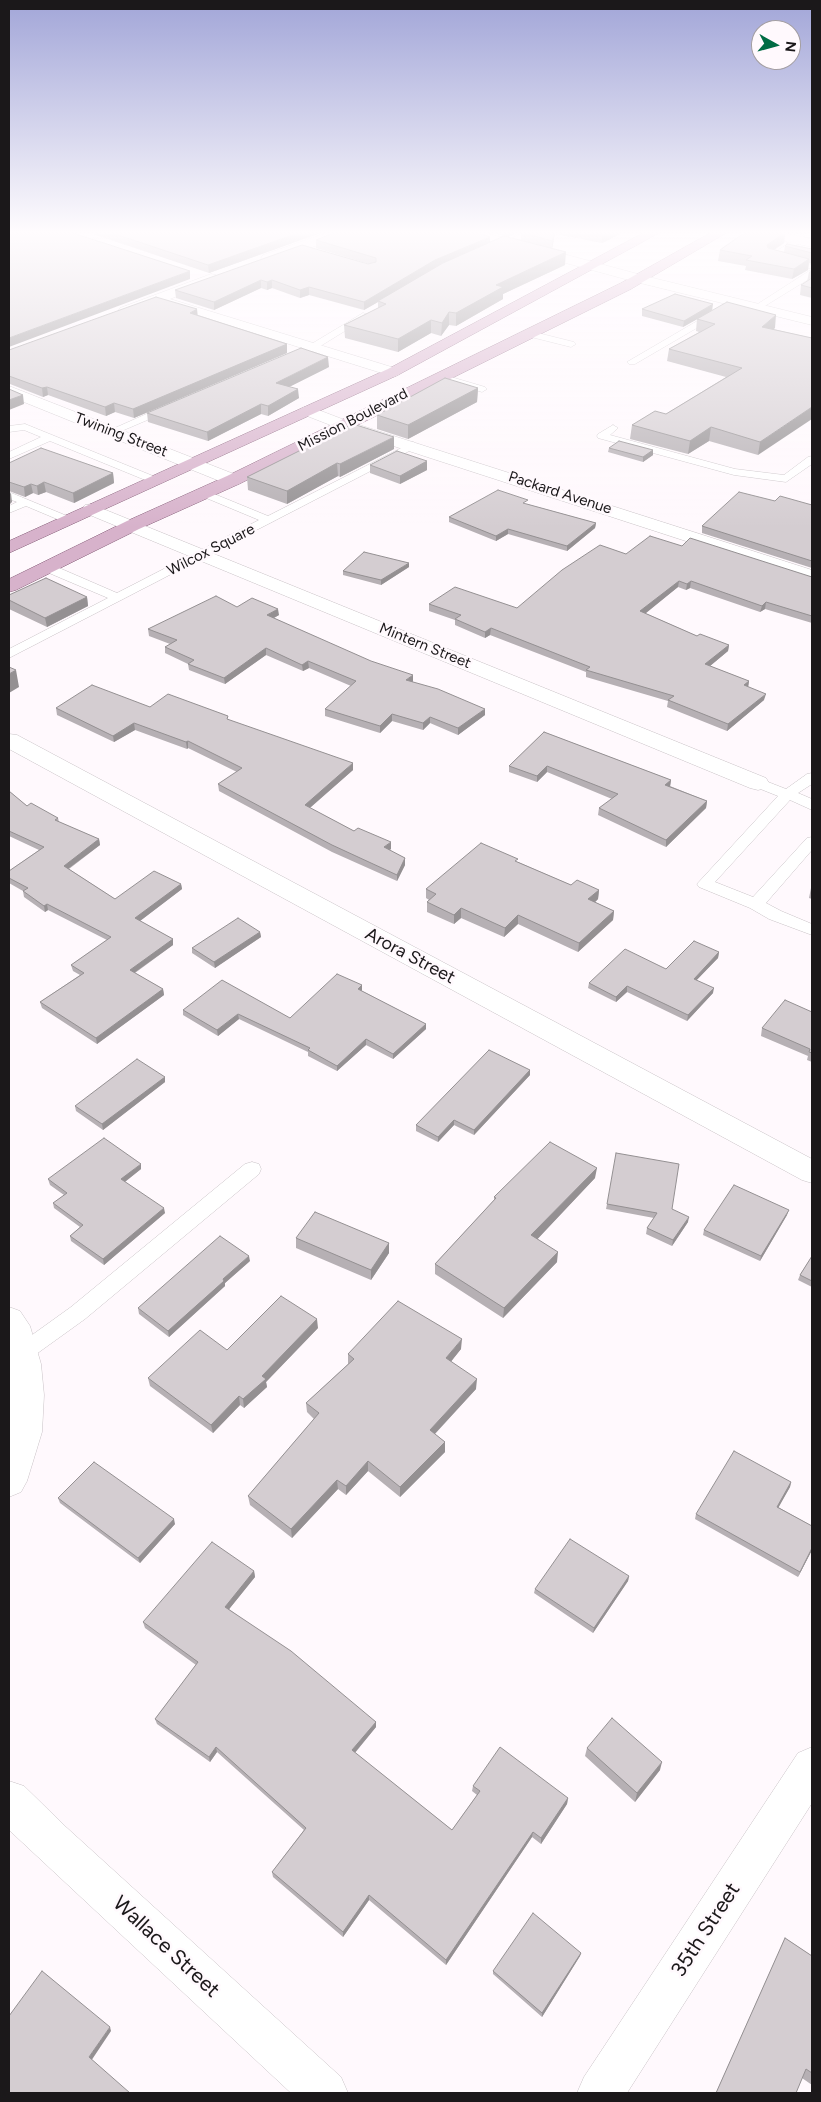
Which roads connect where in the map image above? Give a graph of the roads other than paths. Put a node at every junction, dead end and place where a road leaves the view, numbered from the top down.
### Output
1 (258, 331) edge
2 (338, 331) edge
3 (469, 331) edge
4 (536, 331) edge
5 (686, 331) edge
6 (530, 334) junction
7 (571, 344) dead end
8 (310, 348) junction
9 (632, 362) dead end
10 (275, 363) edge
11 (393, 372) junction
12 (441, 377) junction
13 (482, 389) dead end
14 (9, 392) edge
15 (176, 404) edge
16 (308, 410) junction
17 (344, 425) junction
18 (613, 428) dead end
19 (9, 430) edge
20 (113, 431) junction
21 (50, 438) junction
22 (413, 445) junction
23 (9, 456) edge
24 (812, 459) edge
25 (193, 463) junction
26 (154, 480) junction
27 (233, 480) junction
28 (203, 493) junction
29 (9, 495) edge
30 (26, 502) junction
31 (91, 509) junction
32 (9, 510) edge
33 (68, 520) junction
34 (269, 520) junction
35 (133, 525) junction
36 (9, 548) edge
37 (203, 554) junction
38 (46, 568) junction
39 (812, 576) edge
40 (9, 586) edge
41 (118, 598) junction
42 (9, 654) edge
43 (9, 740) edge
44 (812, 777) edge
45 (758, 783) joint
46 (787, 795) junction
47 (811, 804) edge
48 (812, 841) edge
49 (756, 904) junction
50 (812, 930) edge
51 (252, 1169) dead end
52 (812, 1172) edge
53 (9, 1320) edge
54 (21, 1354) junction
55 (9, 1481) edge
56 (812, 1767) edge
57 (9, 1800) edge
58 (325, 2093) edge
59 (600, 2093) edge

1 - 8 street
2 - 8 lane
3 - 11 main road, Mission Boulevard
4 - 6 main road, Mission Boulevard
5 - 9 lane
6 - 7 lane
6 - 12 main road, Mission Boulevard
8 - 10 lane
8 - 11 street
11 - 16 main road, Mission Boulevard
12 - 13 lane
12 - 17 main road, Mission Boulevard
14 - 20 street, Twining Street
15 - 20 lane
16 - 17 street, Packard Avenue
16 - 25 main road, Mission Boulevard
17 - 22 street, Packard Avenue
17 - 27 main road, Mission Boulevard
18 - 24 lane
19 - 21 lane
20 - 25 street, Twining Street
21 - 23 lane
21 - 26 lane
22 - 34 lane, Wilcox Square
22 - 39 street, Packard Avenue
25 - 26 main road, Mission Boulevard
25 - 27 street, Twining Street
26 - 31 main road, Mission Boulevard
27 - 28 main road, Mission Boulevard
28 - 34 lane
28 - 35 main road, Mission Boulevard
29 - 30 lane
30 - 32 lane
30 - 33 lane
31 - 33 main road, Mission Boulevard
31 - 35 street, Mintern Street
33 - 36 main road, Mission Boulevard
34 - 37 lane, Wilcox Square
35 - 37 street, Mintern Street
35 - 38 main road, Mission Boulevard
37 - 41 lane, Wilcox Square
37 - 45 street, Mintern Street
38 - 40 main road, Mission Boulevard
38 - 41 lane
41 - 42 lane, Wilcox Square
43 - 52 street, Arora Street
44 - 46 lane
45 - 46 lane
46 - 47 lane
46 - 49 lane
48 - 49 lane
49 - 50 lane
51 - 54 lane
53 - 54 street
54 - 55 street
56 - 59 street, 35th Street
57 - 58 street, Wallace Street

